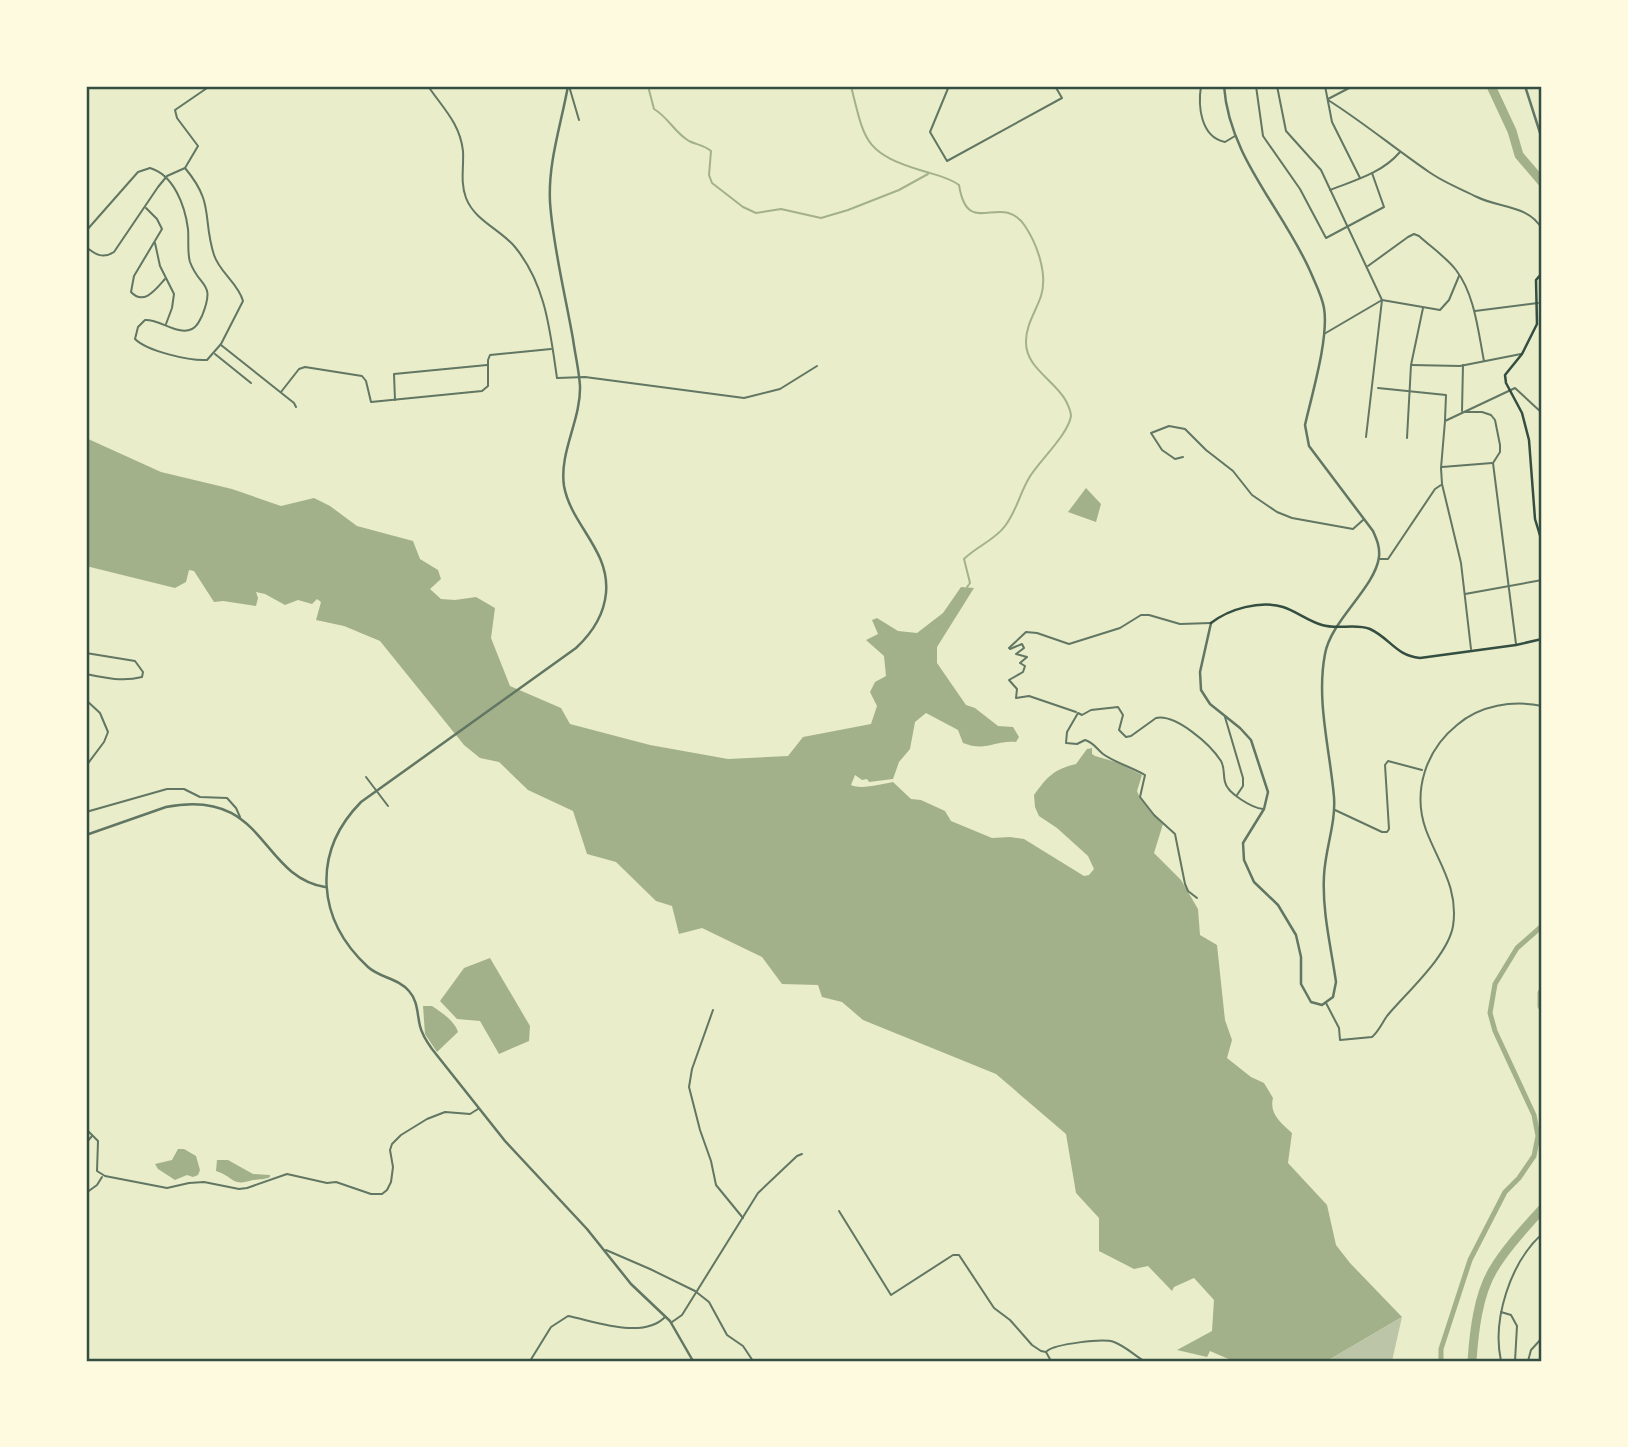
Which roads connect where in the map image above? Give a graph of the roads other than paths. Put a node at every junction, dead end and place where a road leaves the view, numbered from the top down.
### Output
1 (210, 86) edge
2 (428, 86) edge
3 (568, 86) edge
4 (949, 86) edge
5 (1055, 86) edge
6 (1201, 86) edge
7 (1224, 86) edge
8 (1256, 86) edge
9 (1277, 86) edge
10 (1325, 86) edge
11 (1353, 86) edge
12 (1525, 86) edge
13 (1328, 100) junction
14 (579, 120) dead end
15 (1236, 135) junction
16 (1542, 139) edge
17 (1401, 152) junction
18 (186, 168) junction
19 (1373, 173) junction
20 (167, 176) junction
21 (1360, 178) junction
22 (1330, 190) junction
23 (145, 207) junction
24 (1347, 228) junction
25 (1542, 229) edge
26 (86, 232) edge
27 (155, 242) junction
28 (86, 247) edge
29 (1367, 267) junction
30 (1542, 273) edge
31 (1459, 275) junction
32 (165, 279) junction
33 (1382, 300) junction
34 (1538, 303) junction
35 (1423, 307) junction
36 (1474, 311) junction
37 (166, 325) junction
38 (1324, 334) junction
39 (220, 344) junction
40 (552, 348) junction
41 (214, 353) junction
42 (1522, 354) junction
43 (1484, 361) junction
44 (488, 364) junction
45 (1411, 365) junction
46 (817, 366) dead end
47 (1463, 366) junction
48 (579, 377) junction
49 (251, 383) dead end
50 (1378, 388) dead end
51 (1510, 390) junction
52 (281, 392) junction
53 (1409, 392) junction
54 (396, 401) junction
55 (296, 407) dead end
56 (1462, 412) junction
57 (1542, 413) edge
58 (1445, 421) junction
59 (1366, 437) dead end
60 (1407, 438) dead end
61 (1183, 457) dead end
62 (1493, 463) junction
63 (1441, 468) junction
64 (1442, 484) junction
65 (1364, 520) junction
66 (1542, 542) edge
67 (604, 549) dead end
68 (597, 551) junction
69 (1379, 559) junction
70 (1542, 580) edge
71 (1508, 586) junction
72 (1464, 594) junction
73 (1211, 623) junction
74 (1336, 628) junction
75 (1542, 639) edge
76 (1516, 645) junction
77 (1471, 652) junction
78 (86, 653) edge
79 (86, 674) edge
80 (86, 700) edge
81 (1542, 706) edge
82 (1078, 713) junction
83 (1225, 716) junction
84 (86, 765) edge
85 (1423, 771) junction
86 (366, 777) dead end
87 (1236, 795) junction
88 (388, 806) dead end
89 (1264, 809) junction
90 (1334, 810) junction
91 (86, 812) edge
92 (240, 818) junction
93 (86, 835) edge
94 (326, 887) junction
95 (1197, 898) dead end
96 (1326, 1003) junction
97 (713, 1010) dead end
98 (479, 1109) junction
99 (86, 1129) edge
100 (94, 1135) junction
101 (86, 1143) edge
102 (803, 1154) dead end
103 (103, 1175) junction
104 (86, 1193) edge
105 (839, 1210) dead end
106 (743, 1219) junction
107 (1542, 1234) edge
108 (605, 1250) junction
109 (695, 1291) junction
110 (1500, 1312) junction
111 (666, 1317) junction
112 (671, 1322) junction
113 (1542, 1338) edge
114 (1046, 1352) junction
115 (530, 1361) edge
116 (693, 1361) edge
117 (753, 1361) edge
118 (1051, 1361) edge
119 (1143, 1361) edge
120 (1191, 1361) edge
121 (1210, 1361) edge
122 (1501, 1361) edge
123 (1515, 1361) edge
124 (1528, 1361) edge

1 - 18 street
2 - 40 street
3 - 14 street
3 - 48 street
4 - 5 street
6 - 15 street
7 - 15 street
8 - 24 street
9 - 22 street
10 - 13 street
11 - 13 street
12 - 16 street
13 - 17 street
13 - 21 street
15 - 38 street
17 - 19 street
17 - 25 street
18 - 20 street
18 - 39 street
19 - 21 street
19 - 24 street
20 - 23 street
20 - 26 street
20 - 37 street
21 - 22 street
22 - 24 street
23 - 27 street
23 - 28 street
24 - 29 street
27 - 32 street
27 - 32 street
29 - 31 street
29 - 33 street
30 - 34 main road
31 - 35 street
31 - 36 street
32 - 37 street
33 - 35 street
33 - 38 street
33 - 59 street
34 - 36 street
34 - 42 main road
35 - 45 street
36 - 43 street
37 - 41 street
38 - 65 street
39 - 41 street
39 - 52 street
40 - 44 street
40 - 48 street
41 - 49 street
42 - 43 street
42 - 51 main road
43 - 47 street
44 - 54 street
44 - 54 street
45 - 47 street
45 - 53 street
46 - 48 street
47 - 56 street
48 - 68 street
50 - 53 street
51 - 56 street
51 - 57 street
51 - 66 main road
52 - 54 street
52 - 55 street
53 - 58 street
53 - 60 street
56 - 58 street
56 - 62 street
58 - 63 street
61 - 65 street
62 - 63 street
62 - 71 street
63 - 64 street
64 - 69 street
64 - 72 street
65 - 69 street
67 - 68 street
68 - 94 street
69 - 74 street
70 - 71 street
71 - 72 street
71 - 76 street
72 - 77 street
73 - 74 main road
73 - 82 street
73 - 83 street
74 - 77 main road
74 - 90 street
75 - 76 main road
76 - 77 main road
78 - 79 street
80 - 84 street
81 - 85 street
82 - 87 street
82 - 95 street
83 - 87 street
83 - 89 street
85 - 90 street
85 - 96 street
86 - 88 street
87 - 89 street
89 - 96 street
90 - 96 street
91 - 92 street
92 - 93 street
92 - 94 street
94 - 98 street
97 - 106 street
98 - 103 street
98 - 108 street
99 - 100 street
100 - 101 street
100 - 103 street
102 - 106 street
103 - 104 street
105 - 114 street
106 - 109 street
107 - 110 street
108 - 109 street
108 - 111 street
109 - 112 street
109 - 117 street
110 - 122 street
110 - 123 street
111 - 112 street
111 - 115 street
112 - 116 street
113 - 124 street
114 - 118 street
114 - 119 street
120 - 121 street

